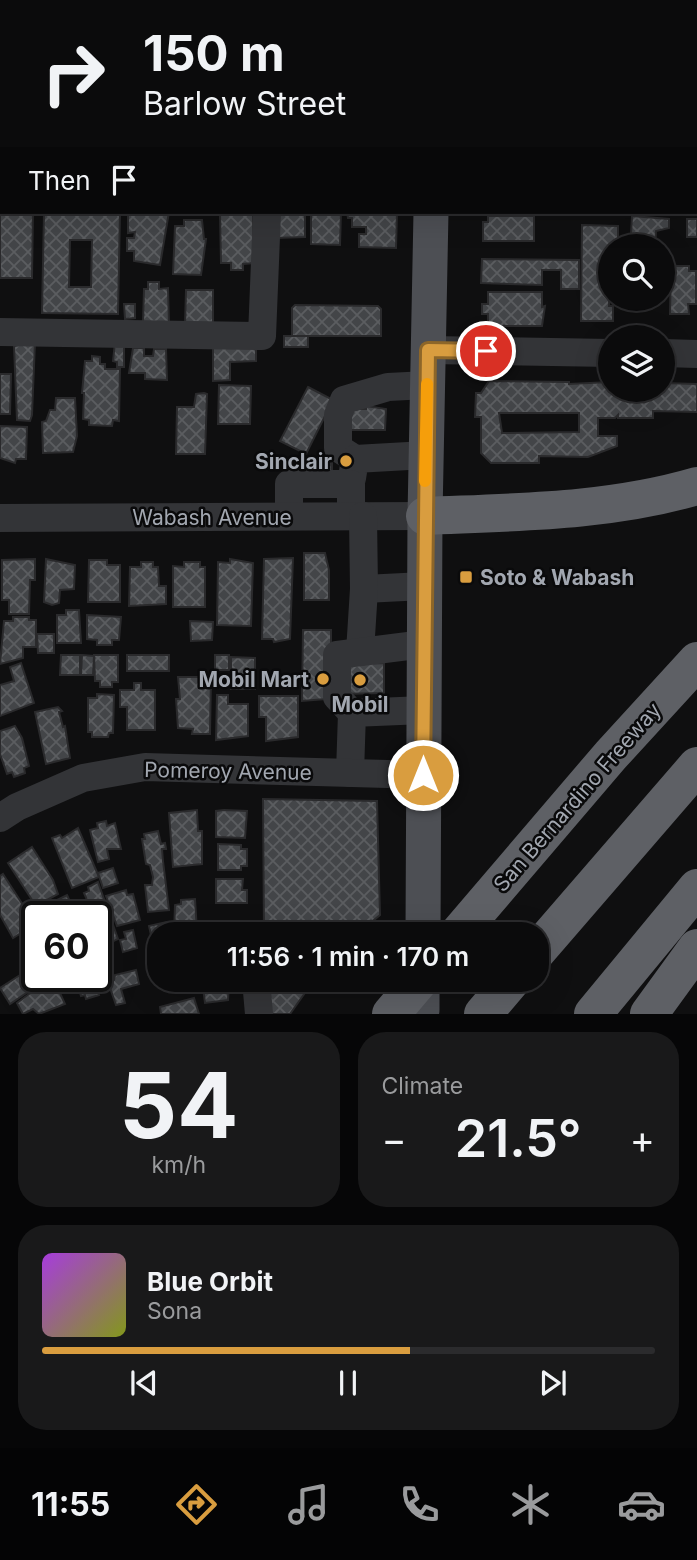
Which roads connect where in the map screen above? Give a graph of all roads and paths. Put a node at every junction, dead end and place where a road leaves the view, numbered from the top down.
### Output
1 (267, 214) edge
2 (431, 214) edge
3 (0, 332) edge
4 (428, 350) junction
5 (598, 353) edge
6 (675, 353) edge
7 (697, 354) edge
8 (427, 385) junction
9 (426, 455) junction
10 (353, 471) junction
11 (697, 486) edge
12 (289, 516) junction
13 (357, 516) junction
14 (425, 516) junction
15 (0, 518) edge
16 (424, 586) junction
17 (364, 589) junction
18 (424, 644) junction
19 (360, 652) junction
20 (697, 661) edge
21 (424, 710) junction
22 (352, 713) junction
23 (697, 766) edge
24 (350, 773) junction
25 (423, 775) junction
26 (0, 818) edge
27 (697, 888) edge
28 (423, 922) edge
29 (468, 922) edge
30 (549, 937) edge
31 (697, 948) edge
32 (257, 992) edge
33 (502, 992) edge
34 (259, 1014) edge
35 (483, 1014) edge
36 (593, 1014) edge
37 (649, 1014) edge

1 - 3 street
2 - 4 main road
4 - 5 street
4 - 8 main road
6 - 7 street
8 - 9 main road
8 - 10 street
9 - 10 street
9 - 14 main road
10 - 12 street
10 - 13 street
11 - 14 highway
12 - 13 street, Wabash Avenue
12 - 15 street, Wabash Avenue
13 - 14 street, Wabash Avenue
13 - 17 street
14 - 16 main road
16 - 17 street
16 - 18 main road
17 - 19 street
18 - 19 street
18 - 21 main road
19 - 22 street
20 - 29 highway, San Bernardino Freeway
21 - 22 street
21 - 25 main road
22 - 24 street
23 - 30 highway
24 - 25 street, Pomeroy Avenue
24 - 26 street, Pomeroy Avenue
25 - 28 main road
27 - 36 highway
31 - 37 highway
32 - 34 street
33 - 35 highway

